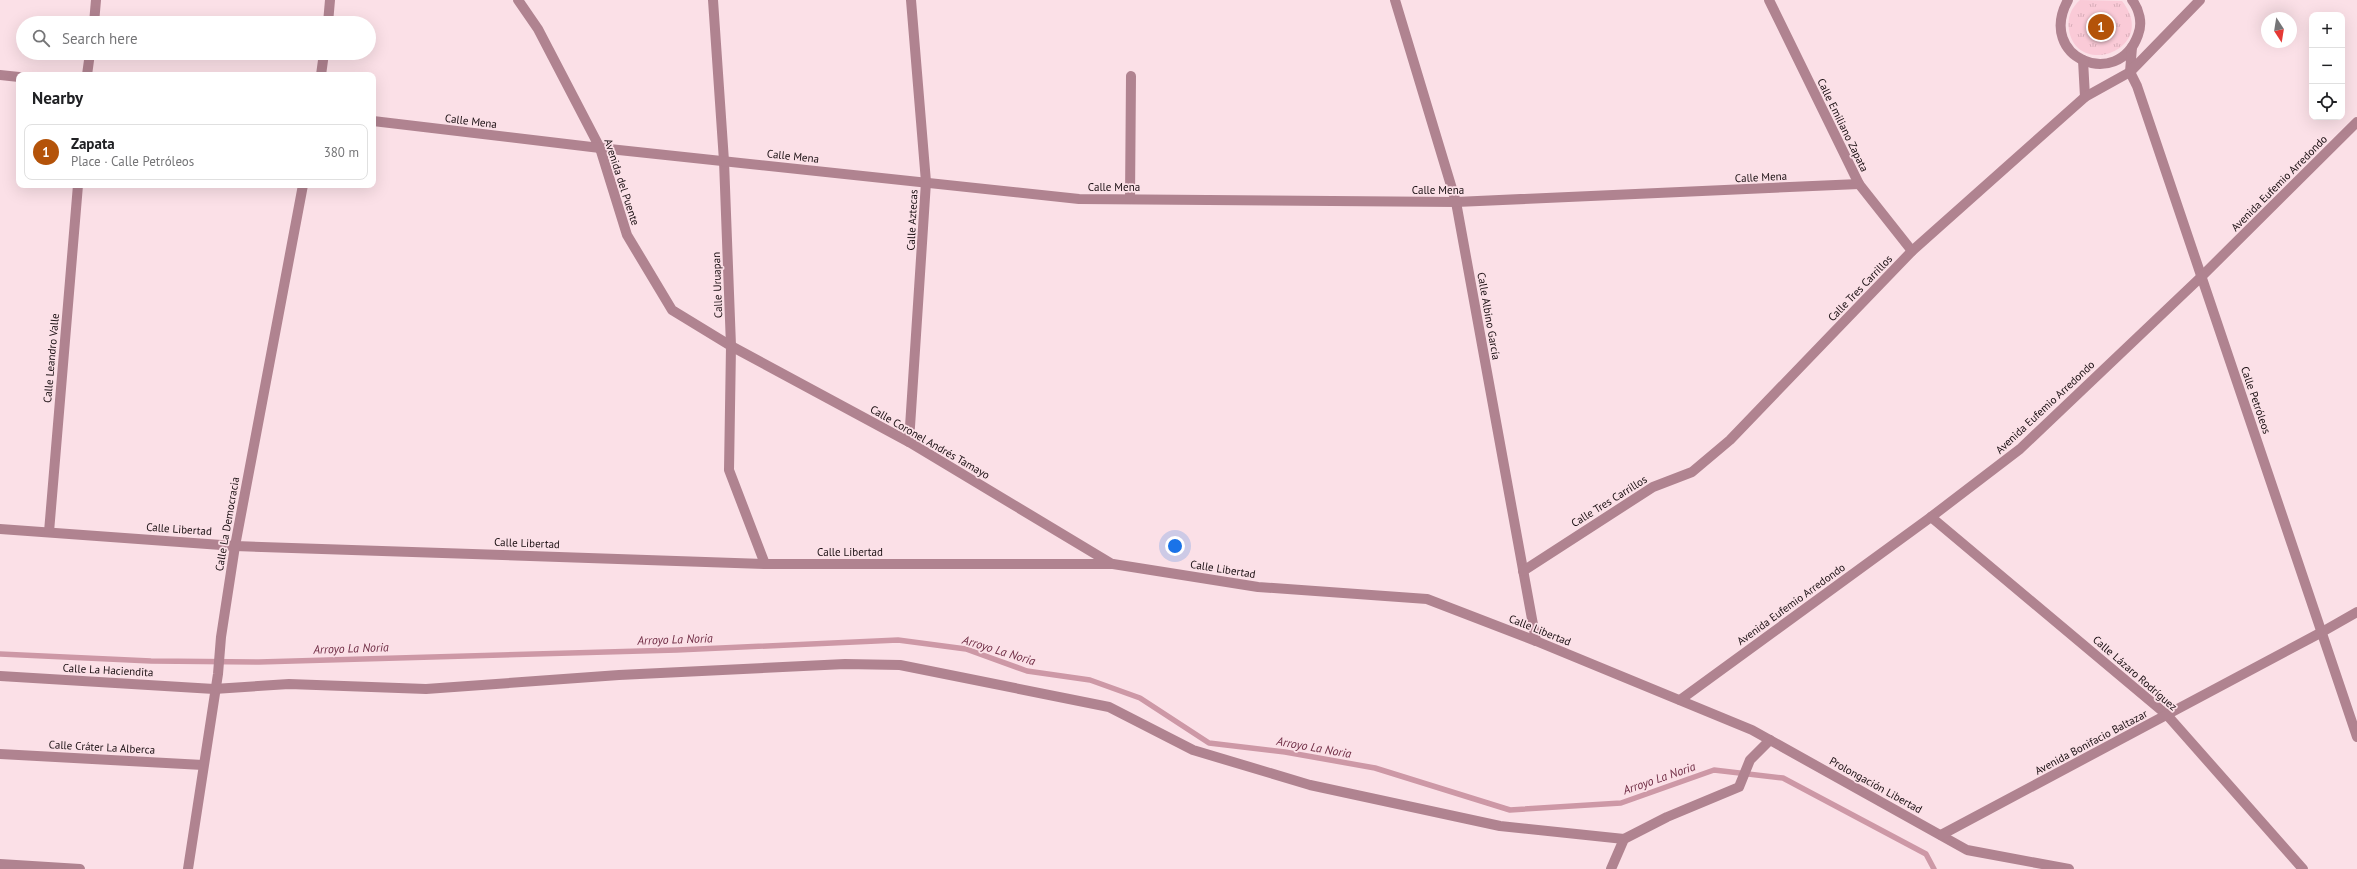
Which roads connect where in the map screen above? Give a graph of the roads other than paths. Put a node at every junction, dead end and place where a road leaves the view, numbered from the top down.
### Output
1 (96, 0) edge
2 (330, 0) edge
3 (518, 0) edge
4 (713, 0) edge
5 (911, 0) edge
6 (1395, 0) edge
7 (1769, 0) edge
8 (2068, 0) edge
9 (2132, 0) edge
10 (2200, 0) edge
11 (95, 16) edge
12 (329, 16) edge
13 (2132, 48) junction
14 (89, 60) edge
15 (323, 60) edge
16 (2083, 60) junction
17 (2103, 64) junction
18 (87, 72) edge
19 (321, 72) edge
20 (2130, 72) junction
21 (0, 75) edge
22 (1131, 76) dead end
23 (16, 77) edge
24 (2085, 97) junction
25 (376, 121) edge
26 (2357, 122) edge
27 (600, 148) junction
28 (724, 161) junction
29 (926, 182) junction
30 (1859, 184) junction
31 (78, 188) edge
32 (302, 188) edge
33 (1130, 199) junction
34 (1456, 202) junction
35 (1912, 251) junction
36 (2201, 277) junction
37 (731, 346) junction
38 (908, 442) junction
39 (1931, 517) junction
40 (0, 529) edge
41 (48, 532) junction
42 (235, 546) junction
43 (765, 564) junction
44 (1113, 564) junction
45 (1523, 571) junction
46 (2357, 612) edge
47 (2322, 632) junction
48 (1536, 641) junction
49 (0, 676) edge
50 (214, 688) junction
51 (1680, 700) junction
52 (2167, 715) junction
53 (2357, 736) edge
54 (1770, 740) junction
55 (0, 754) edge
56 (203, 765) junction
57 (1941, 835) junction
58 (1624, 839) junction
59 (0, 864) edge
60 (80, 869) edge
61 (188, 869) edge
62 (1611, 869) edge
63 (2069, 869) edge
64 (2303, 869) edge

1 - 11 street
2 - 12 street
3 - 27 street, Avenida del Puente
4 - 28 street, Calle Uruapan
5 - 29 street, Calle Aztecas
6 - 34 street, Calle Albino García
7 - 30 street, Calle Emiliano Zapata
8 - 16 street
9 - 13 street
10 - 20 street, Calle Tres Carrillos
13 - 17 street
13 - 20 street, Calle Petróleos
14 - 18 street
15 - 19 street
16 - 17 street
16 - 24 street
17 - 20 street
20 - 24 street, Calle Tres Carrillos
20 - 36 street, Calle Petróleos
21 - 23 street
22 - 33 street
24 - 35 street, Calle Tres Carrillos
25 - 27 street, Calle Mena
26 - 36 street, Avenida Eufemio Arredondo
27 - 28 street, Calle Mena
27 - 37 street, Avenida del Puente
28 - 29 street, Calle Mena
28 - 37 street, Calle Uruapan
29 - 33 street, Calle Mena
29 - 38 street, Calle Aztecas
30 - 34 street, Calle Mena
30 - 35 street, Calle Emiliano Zapata
31 - 41 street, Calle Leandro Valle
32 - 42 street, Calle La Democracia
33 - 34 street, Calle Mena
34 - 45 street, Calle Albino García
35 - 45 street, Calle Tres Carrillos
36 - 39 street, Avenida Eufemio Arredondo
36 - 47 street, Calle Petróleos
37 - 38 street, Calle Coronel Andrés Tamayo
37 - 43 street, Calle Uruapan
38 - 44 street, Calle Coronel Andrés Tamayo
39 - 51 street, Avenida Eufemio Arredondo
39 - 52 street, Calle Lázaro Rodríguez
40 - 41 street, Calle Libertad
41 - 42 street, Calle Libertad
42 - 43 street, Calle Libertad
42 - 50 street, Calle La Democracia
43 - 44 street, Calle Libertad
44 - 48 street, Calle Libertad
45 - 48 street, Calle Albino García
46 - 47 street, Avenida Bonifacio Baltazar
47 - 52 street, Avenida Bonifacio Baltazar
47 - 53 street, Calle Petróleos
48 - 51 street, Calle Libertad
49 - 50 street, Calle La Haciendita
50 - 56 street, Calle La Democracia
50 - 58 street, Calle La Haciendita
51 - 54 street, Prolongación Libertad
52 - 57 street, Avenida Bonifacio Baltazar
52 - 64 street, Calle Lázaro Rodríguez
54 - 57 street, Prolongación Libertad
54 - 58 street
55 - 56 street, Calle Cráter La Alberca
56 - 61 street, Calle La Democracia
57 - 63 street, Prolongación Libertad
58 - 62 street
59 - 60 street

